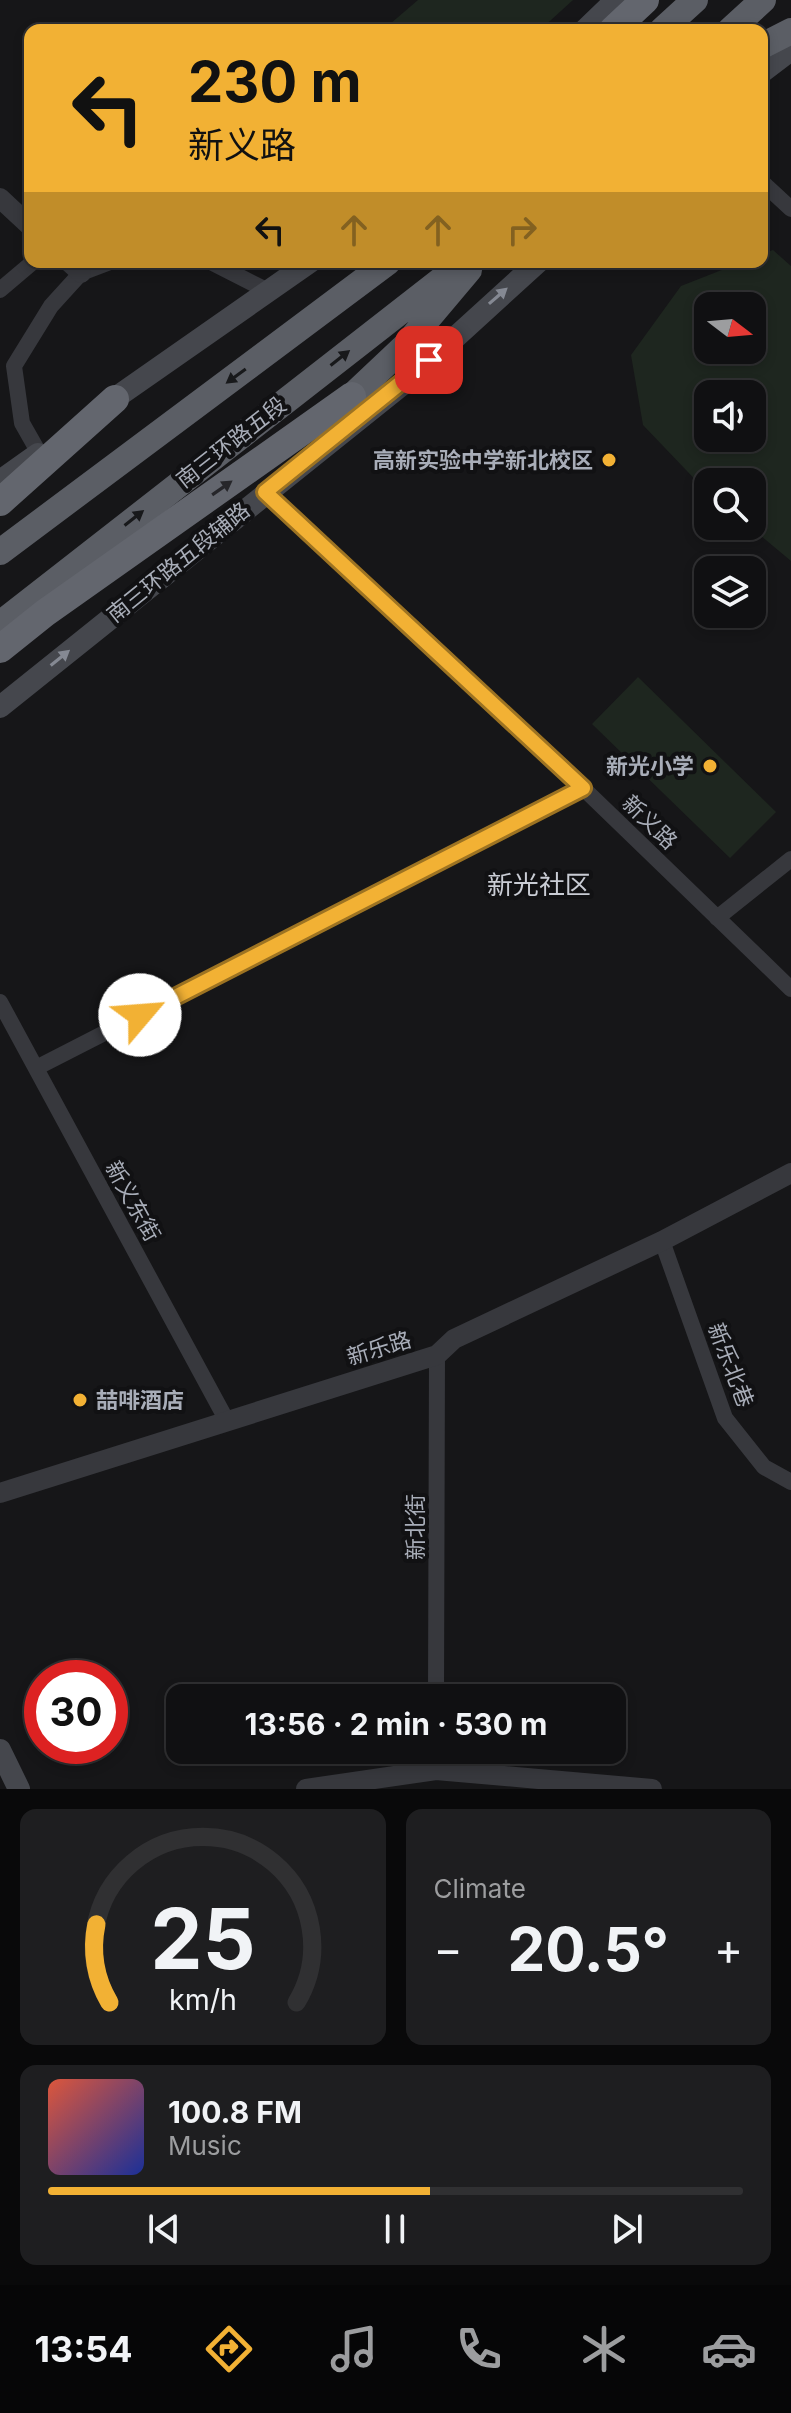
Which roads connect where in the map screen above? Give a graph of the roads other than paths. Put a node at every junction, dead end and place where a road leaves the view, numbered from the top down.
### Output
1 (616, 0) edge
2 (645, 0) edge
3 (695, 0) edge
4 (763, 0) edge
5 (591, 24) edge
6 (619, 24) edge
7 (669, 24) edge
8 (737, 24) edge
9 (791, 31) edge
10 (768, 43) edge
11 (791, 50) edge
12 (768, 67) edge
13 (768, 188) edge
14 (0, 198) edge
15 (791, 209) edge
16 (24, 220) edge
17 (26, 268) edge
18 (75, 268) edge
19 (223, 268) edge
20 (301, 268) edge
21 (363, 268) edge
22 (380, 268) edge
23 (456, 268) edge
24 (470, 268) edge
25 (531, 268) edge
26 (0, 290) edge
27 (266, 290) junction
28 (339, 300) junction
29 (352, 396) joint
30 (115, 399) junction
31 (39, 453) junction
32 (265, 492) junction
33 (3, 493) edge
34 (0, 552) edge
35 (0, 624) edge
36 (0, 649) edge
37 (0, 707) edge
38 (583, 788) junction
39 (791, 859) edge
40 (717, 918) junction
41 (791, 989) edge
42 (0, 1002) edge
43 (36, 1068) junction
44 (791, 1173) edge
45 (662, 1241) junction
46 (437, 1355) junction
47 (227, 1421) junction
48 (791, 1482) edge
49 (0, 1493) edge
50 (436, 1684) edge
51 (0, 1750) edge
52 (418, 1764) edge
53 (466, 1764) edge
54 (19, 1789) edge
55 (306, 1789) edge
56 (652, 1789) edge

1 - 5 main road
2 - 6 highway
3 - 7 highway
4 - 8 highway
9 - 10 highway
11 - 12 main road
13 - 15 street
14 - 16 street
17 - 26 street
18 - 31 street
19 - 27 street
20 - 27 main road
21 - 28 highway
22 - 28 highway
35 -> 23 highway, 南三环路五段
24 - 29 highway
32 -> 25 main road, 南三环路五段辅路
27 - 30 main road
28 -> 34 highway
36 -> 29 highway
30 - 31 main road
30 - 33 highway
31 - 33 main road
37 -> 32 main road, 南三环路五段辅路
32 - 38 street, 新义路
38 - 40 street, 新义路
38 - 43 street
39 - 40 street
40 - 41 street, 新义路
42 - 43 street, 新义东街
43 - 47 street, 新义东街
44 - 45 street, 新乐路
45 - 46 street, 新乐路
45 - 48 street, 新乐北巷
46 - 47 street, 新乐路
46 - 50 street, 新北街
47 - 49 street, 新乐路
51 - 54 main road
52 - 55 street
53 - 56 street

